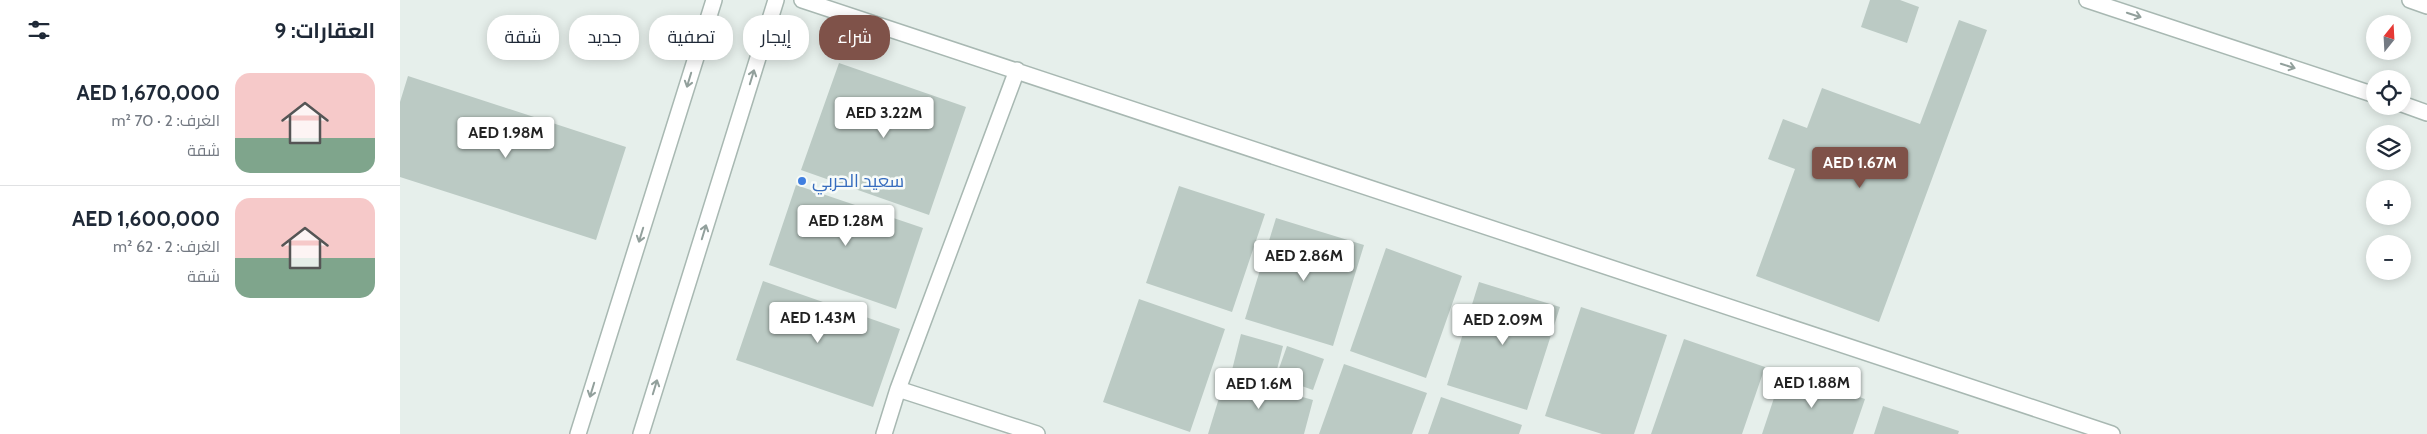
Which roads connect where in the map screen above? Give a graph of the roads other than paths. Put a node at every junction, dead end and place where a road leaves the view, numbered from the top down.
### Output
1 (714, 0) edge
2 (776, 0) edge
3 (802, 0) edge
4 (2087, 0) edge
5 (2410, 0) edge
6 (2427, 6) edge
7 (1017, 70) junction
8 (2366, 92) edge
9 (2411, 107) edge
10 (2427, 112) edge
11 (898, 389) junction
12 (578, 434) edge
13 (641, 434) edge
14 (884, 434) edge
15 (1037, 434) edge
16 (2112, 434) edge

1 -> 12 street
13 -> 2 street
3 - 7 street
4 -> 8 street
5 - 6 street
7 - 11 street
7 - 16 street
9 - 10 street
11 - 14 street
11 - 15 street

